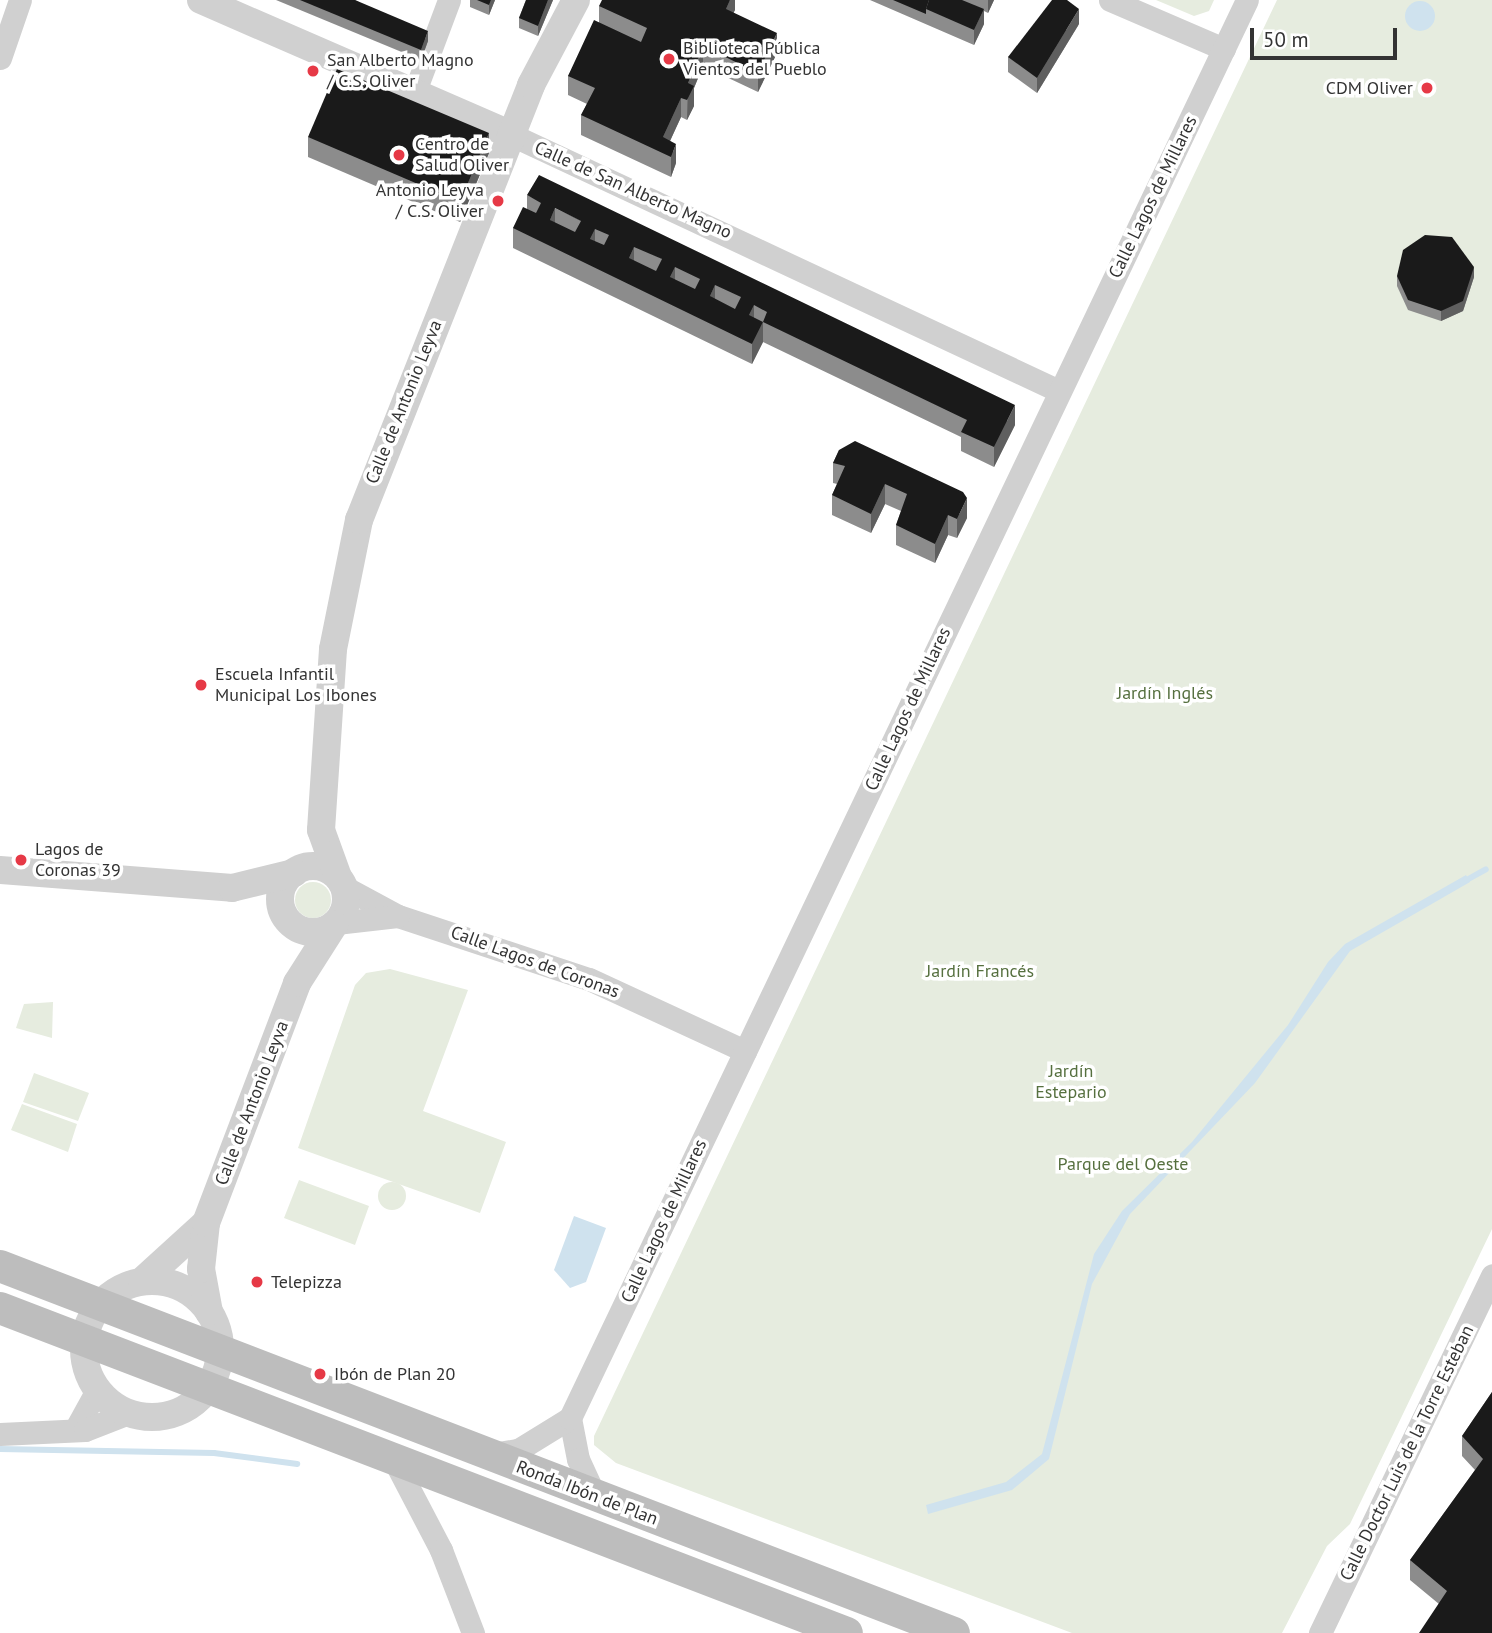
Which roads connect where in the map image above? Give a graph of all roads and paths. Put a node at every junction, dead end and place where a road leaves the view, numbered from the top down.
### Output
1 (20, 0) edge
2 (449, 0) edge
3 (576, 0) edge
4 (1110, 0) edge
5 (1247, 0) edge
6 (217, 3) edge
7 (1224, 49) junction
8 (0, 58) edge
9 (415, 91) junction
10 (514, 136) junction
11 (1059, 391) junction
12 (321, 830) junction
13 (0, 870) edge
14 (297, 871) junction
15 (341, 882) junction
16 (232, 888) junction
17 (398, 916) junction
18 (288, 920) junction
19 (335, 924) junction
20 (296, 983) junction
21 (745, 1051) junction
22 (206, 1223) junction
23 (0, 1266) edge
24 (1492, 1275) edge
25 (142, 1281) junction
26 (100, 1304) junction
27 (0, 1308) edge
28 (209, 1312) junction
29 (83, 1341) junction
30 (220, 1352) junction
31 (208, 1388) junction
32 (97, 1390) junction
33 (126, 1414) junction
34 (570, 1418) junction
35 (75, 1430) junction
36 (0, 1434) edge
37 (488, 1454) junction
38 (394, 1460) junction
39 (595, 1496) junction
40 (1321, 1632) edge
41 (473, 1633) edge
42 (847, 1633) edge
43 (954, 1633) edge

1 - 8 street
2 - 9 street
3 - 10 street, Calle de Antonio Leyva
4 - 7 street
5 - 7 street, Calle Lagos de Millares
6 - 9 street, Calle de San Alberto Magno
7 - 11 street, Calle Lagos de Millares
9 - 10 street, Calle de San Alberto Magno
10 - 11 street, Calle de San Alberto Magno
10 - 12 street, Calle de Antonio Leyva
11 - 21 street, Calle Lagos de Millares
12 - 14 street, Calle de Antonio Leyva
12 - 15 street, Calle de Antonio Leyva
13 - 16 street
14 - 15 street
14 - 16 street
14 - 18 street
15 - 17 street, Calle Lagos de Coronas
15 - 19 street
16 - 18 street
17 - 19 street, Calle Lagos de Coronas
17 - 21 street, Calle Lagos de Coronas
18 - 19 street
18 - 20 street, Calle de Antonio Leyva
19 - 20 street, Calle de Antonio Leyva
20 - 22 street, Calle de Antonio Leyva
21 - 34 street, Calle Lagos de Millares
22 - 25 street, Calle de Antonio Leyva
22 - 28 street, Calle de Antonio Leyva
23 - 26 main road, Ronda Ibón de Plan
24 - 40 street, Calle Doctor Luis de la Torre Esteban
25 - 26 street
25 - 28 street
26 - 29 street
26 - 30 main road, Ronda Ibón de Plan
27 - 29 main road
28 - 30 street
29 - 31 main road
29 - 32 street
30 - 31 street
30 - 37 main road, Ronda Ibón de Plan
31 - 33 street
31 - 38 main road
32 - 33 street
32 - 35 street
33 - 35 street
34 - 37 street
34 - 39 street
35 - 36 street
37 - 39 main road, Ronda Ibón de Plan
38 - 41 street
38 - 42 main road
39 - 43 main road, Ronda Ibón de Plan

